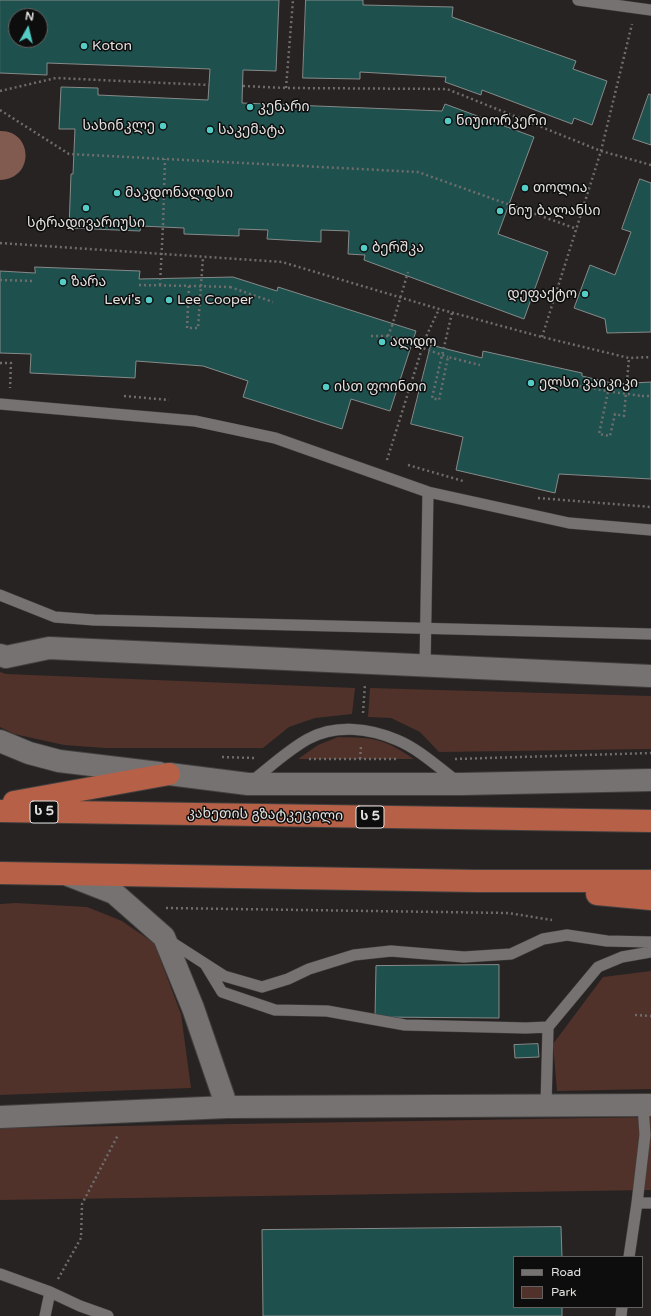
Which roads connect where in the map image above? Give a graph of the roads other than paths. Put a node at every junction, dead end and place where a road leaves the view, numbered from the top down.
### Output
1 (578, 0) edge
2 (651, 10) edge
3 (0, 404) edge
4 (428, 492) junction
5 (651, 530) edge
6 (0, 595) edge
7 (424, 628) junction
8 (651, 634) edge
9 (0, 655) edge
10 (425, 666) junction
11 (651, 676) edge
12 (0, 741) edge
13 (168, 774) junction
14 (651, 780) edge
15 (248, 784) junction
16 (462, 784) junction
17 (0, 804) edge
18 (0, 811) edge
19 (651, 821) edge
20 (0, 873) edge
21 (66, 874) junction
22 (475, 881) junction
23 (651, 881) edge
24 (651, 899) edge
25 (164, 937) junction
26 (651, 942) edge
27 (651, 952) edge
28 (203, 962) junction
29 (548, 1027) junction
30 (647, 1105) edge
31 (546, 1106) junction
32 (227, 1107) junction
33 (0, 1116) edge
34 (637, 1203) junction
35 (651, 1203) edge
36 (629, 1256) edge
37 (0, 1274) edge
38 (50, 1292) junction
39 (44, 1316) edge
40 (108, 1316) edge

1 - 2 lane
3 - 4 lane
4 - 5 lane
4 - 7 lane
6 - 7 lane
7 - 8 lane
7 - 10 lane
9 - 10 street
10 - 11 street
12 - 13 street
13 - 15 street
13 - 17 highway
14 - 16 street
15 - 16 street
15 - 16 lane
18 - 19 highway, კახეთის გზატკეცილი / ს 5
20 - 21 highway
21 - 22 highway
21 - 25 street
22 - 23 highway
22 - 24 highway
25 - 28 lane
25 - 32 street
26 - 28 lane
27 - 29 lane
28 - 29 lane
29 - 31 lane
30 - 31 street
30 - 34 lane
31 - 32 street
32 - 33 street
34 - 35 lane
34 - 36 lane
37 - 38 lane
38 - 39 lane
38 - 40 lane

